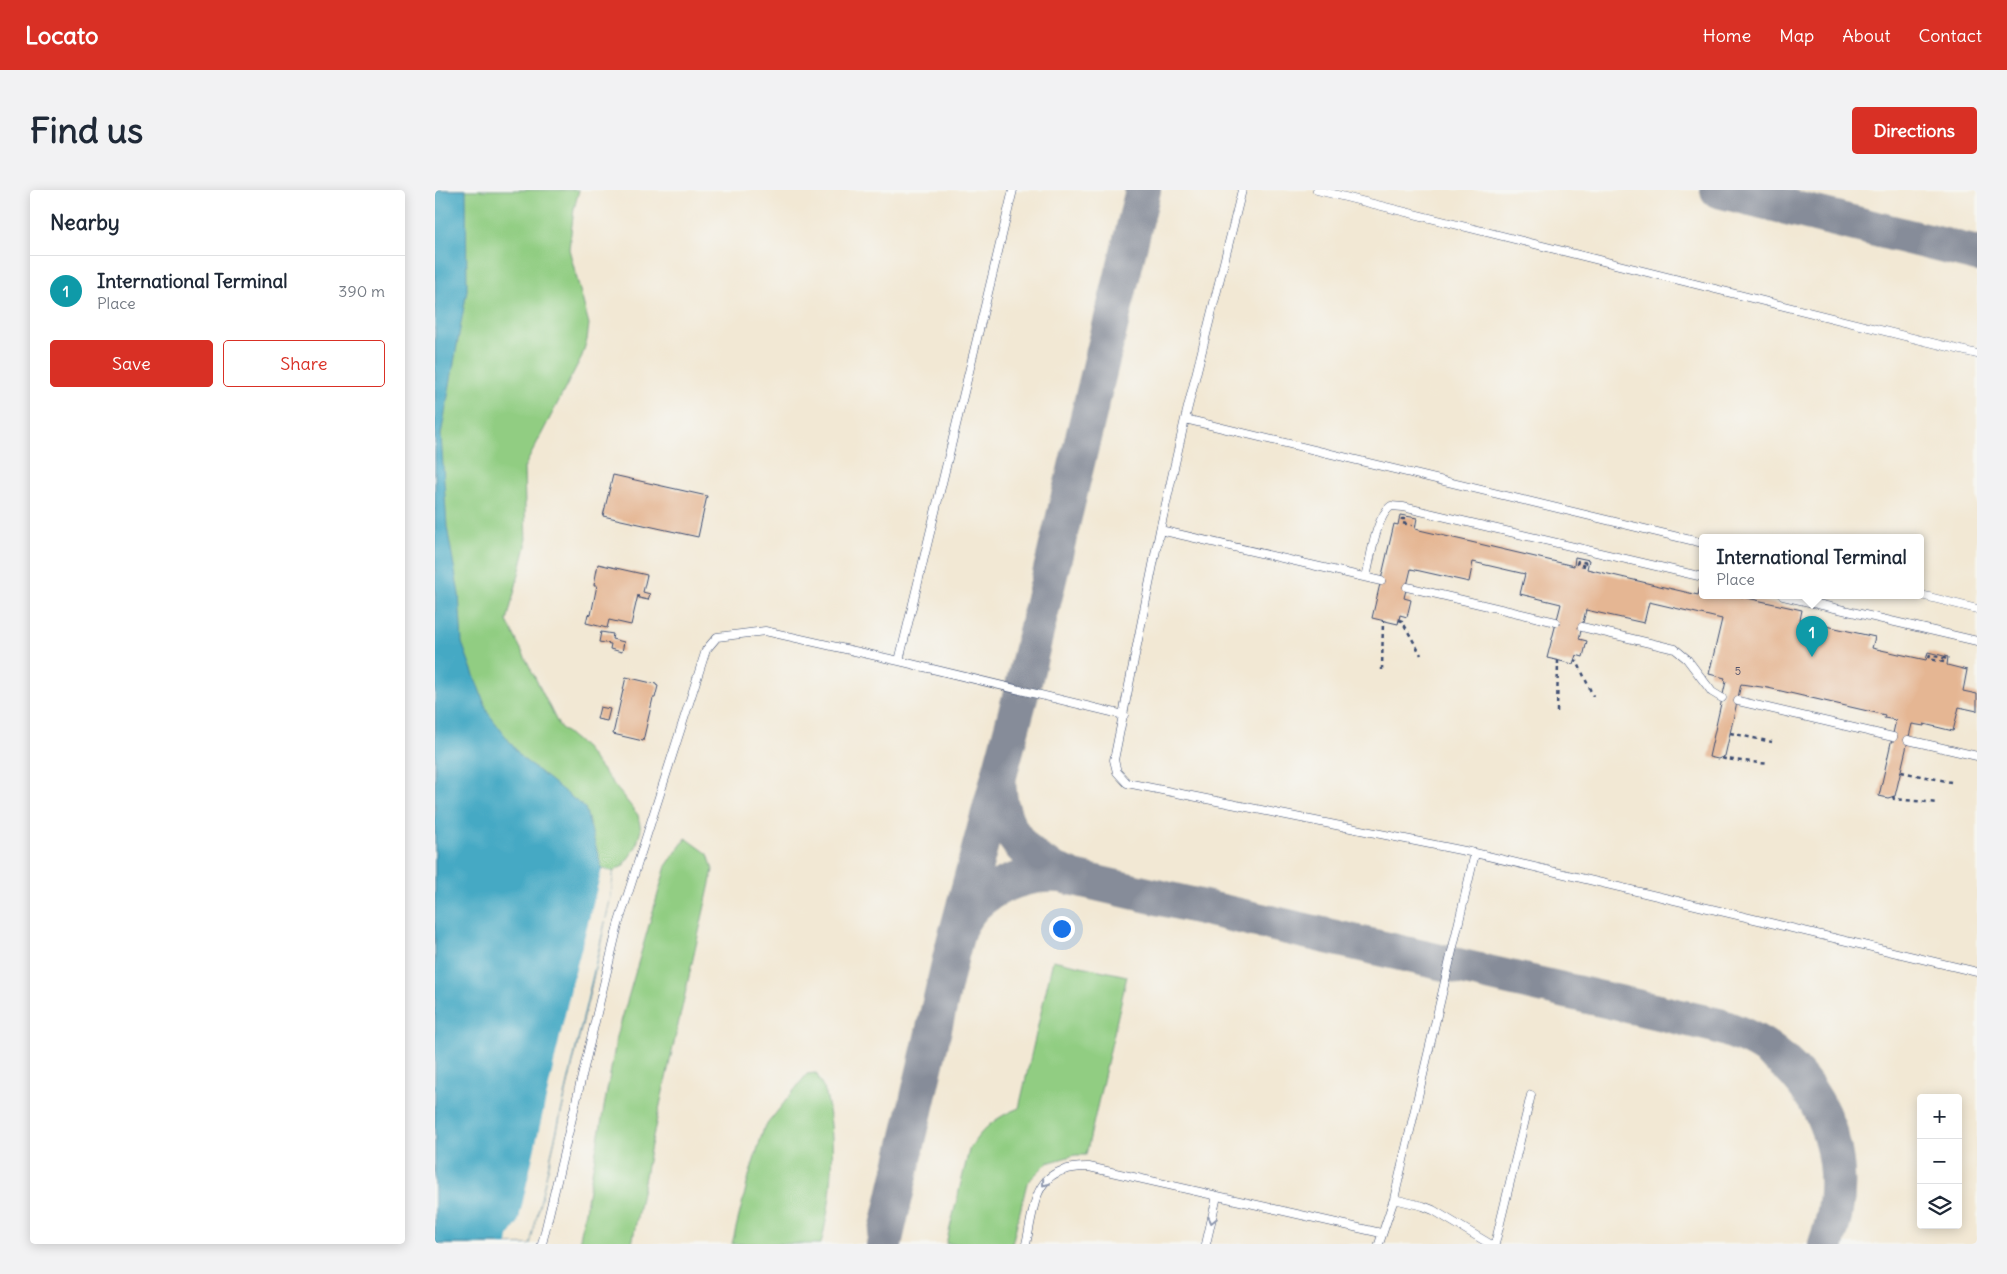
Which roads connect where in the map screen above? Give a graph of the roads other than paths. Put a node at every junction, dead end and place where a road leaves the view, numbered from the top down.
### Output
1 (1013, 190) edge
2 (1242, 190) edge
3 (1317, 190) edge
4 (1977, 354) edge
5 (1185, 420) junction
6 (1160, 530) junction
7 (1699, 542) edge
8 (1699, 576) edge
9 (1366, 578) junction
10 (1381, 581) dead end
11 (1407, 587) dead end
12 (1924, 596) edge
13 (1796, 599) edge
14 (1977, 609) edge
15 (1556, 622) dead end
16 (1582, 627) dead end
17 (1977, 641) edge
18 (899, 661) junction
19 (1722, 698) dead end
20 (1738, 701) dead end
21 (1124, 715) junction
22 (1893, 736) dead end
23 (1908, 740) dead end
24 (1977, 756) edge
25 (1475, 853) junction
26 (1977, 972) edge
27 (1531, 1096) dead end
28 (1217, 1196) junction
29 (1394, 1199) junction
30 (1381, 1234) junction
31 (542, 1244) edge
32 (1026, 1244) edge
33 (1206, 1244) edge
34 (1379, 1244) edge
35 (1490, 1244) edge
36 (1495, 1244) edge

1 - 18 lane
2 - 5 lane
3 - 4 lane
5 - 6 lane
5 - 7 lane
6 - 9 lane
6 - 21 lane
8 - 9 lane
9 - 10 lane
11 - 15 lane
12 - 14 lane
13 - 17 lane
16 - 19 lane
18 - 21 lane
18 - 31 lane
20 - 22 lane
21 - 25 lane
23 - 24 lane
25 - 26 lane
25 - 29 lane
27 - 36 lane
28 - 30 lane
28 -> 32 lane
28 -> 33 lane
29 - 30 lane
29 - 35 lane
30 - 34 lane

